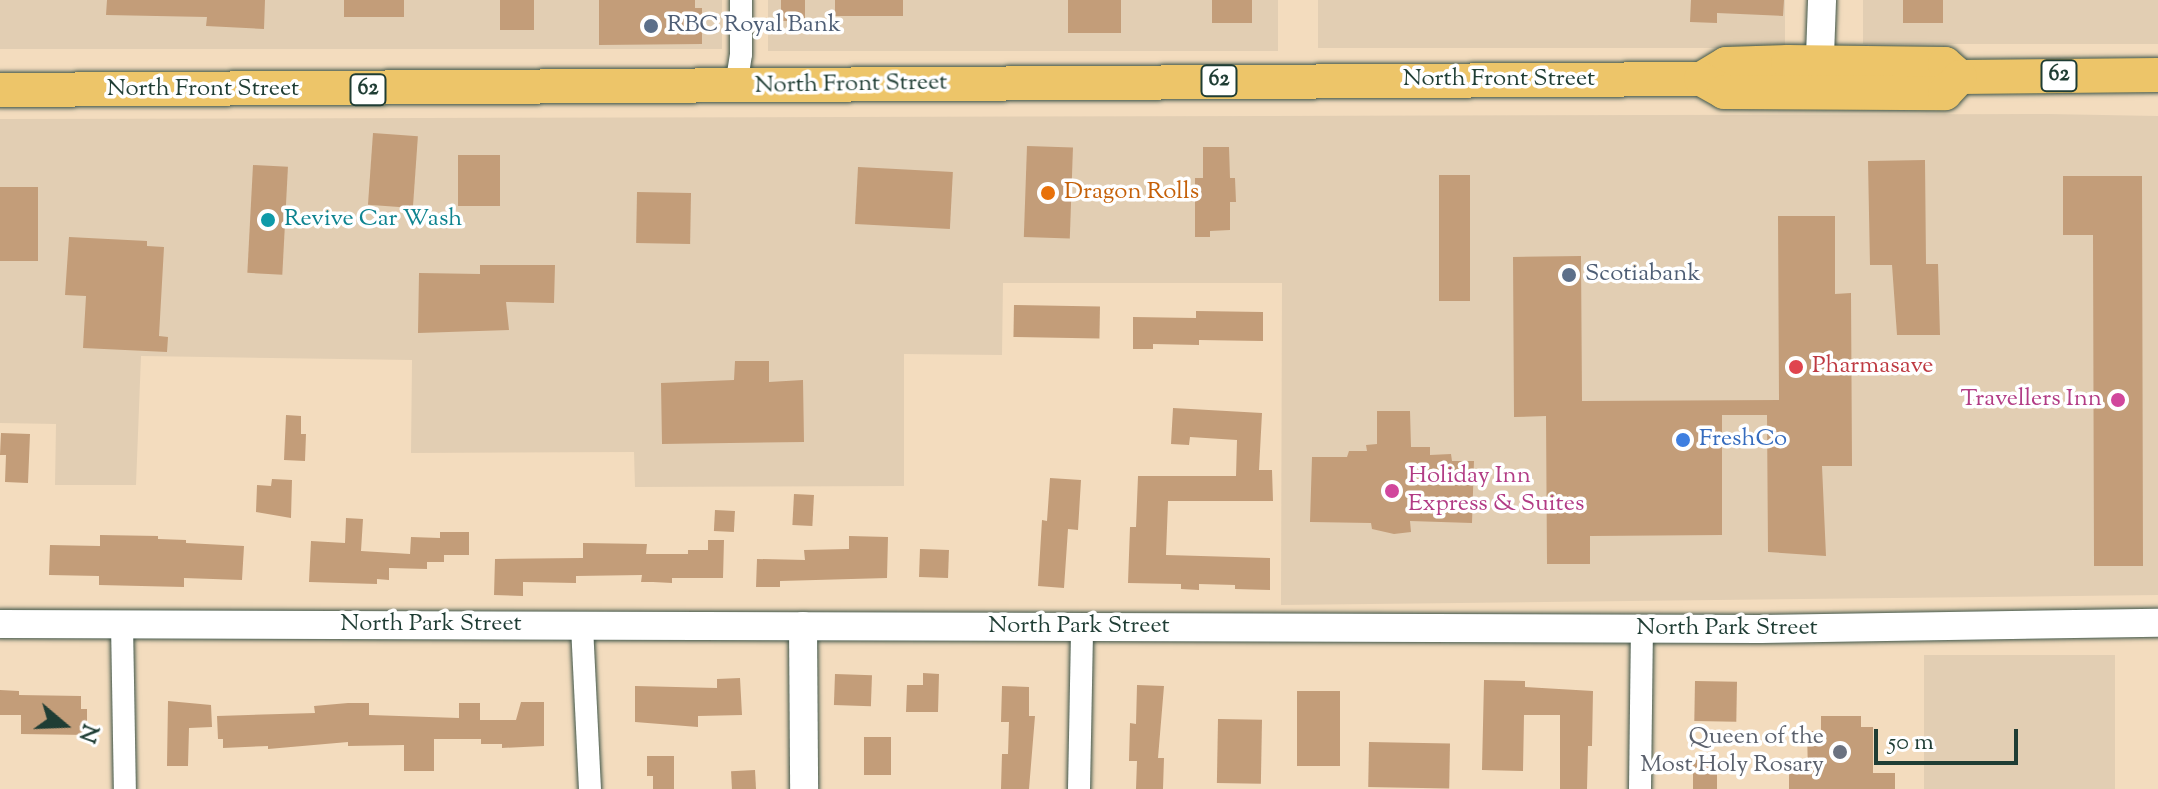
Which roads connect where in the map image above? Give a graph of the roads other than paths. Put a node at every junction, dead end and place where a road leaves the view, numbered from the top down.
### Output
1 (741, 0) edge
2 (1822, 0) edge
3 (2158, 75) edge
4 (1820, 77) junction
5 (736, 86) junction
6 (0, 90) edge
7 (2158, 623) edge
8 (0, 624) edge
9 (122, 624) junction
10 (582, 626) junction
11 (803, 626) junction
12 (1082, 627) junction
13 (1642, 629) junction
14 (125, 789) edge
15 (590, 789) edge
16 (804, 789) edge
17 (1079, 789) edge
18 (1640, 789) edge

1 - 5 street
2 - 4 street
3 - 4 main road, North Front Street / 62
4 - 5 main road, North Front Street / 62
5 - 6 main road, North Front Street / 62
7 - 13 street, North Park Street
8 - 9 street, North Park Street
9 - 10 street, North Park Street
9 - 14 street
10 - 11 street, North Park Street
10 - 15 street
11 - 12 street, North Park Street
11 - 16 street
12 - 13 street, North Park Street
12 - 17 street
13 - 18 street

